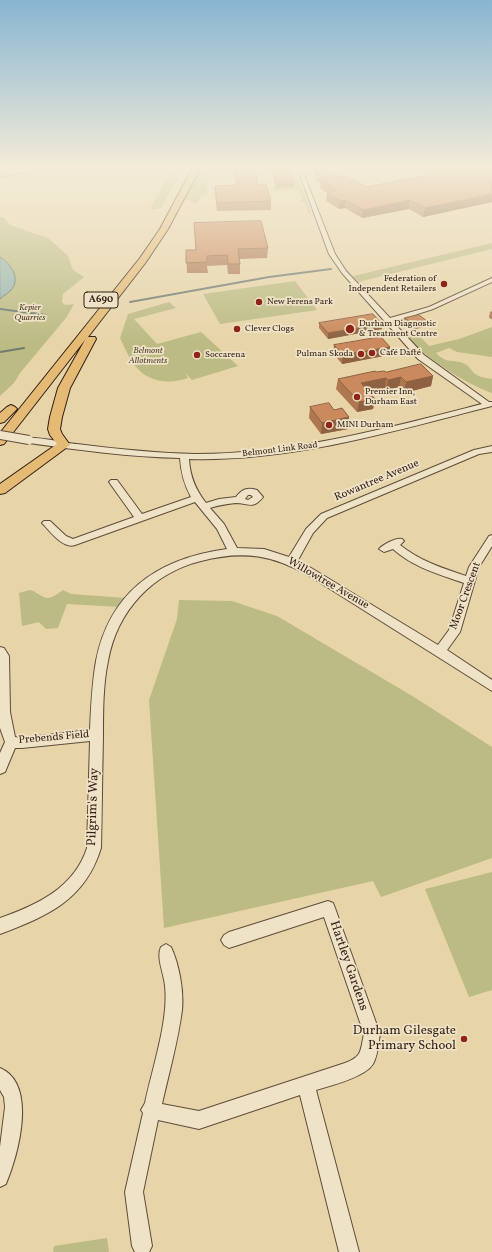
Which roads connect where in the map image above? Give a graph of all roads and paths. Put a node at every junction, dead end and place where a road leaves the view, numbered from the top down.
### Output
1 (155, 225) edge
2 (165, 225) edge
3 (321, 225) edge
4 (492, 280) edge
5 (122, 288) junction
6 (387, 320) junction
7 (36, 380) dead end
8 (490, 404) edge
9 (0, 419) edge
10 (0, 423) edge
11 (0, 435) edge
12 (0, 441) edge
13 (64, 445) junction
14 (492, 449) edge
15 (184, 457) junction
16 (114, 482) dead end
17 (0, 490) edge
18 (197, 498) junction
19 (239, 500) dead end
20 (204, 507) junction
21 (140, 518) junction
22 (47, 523) dead end
23 (490, 544) edge
24 (384, 549) dead end
25 (233, 551) junction
26 (292, 561) junction
27 (469, 581) junction
28 (0, 652) edge
29 (439, 652) junction
30 (492, 686) edge
31 (97, 735) junction
32 (11, 742) junction
33 (0, 768) edge
34 (0, 926) edge
35 (229, 940) dead end
36 (166, 952) dead end
37 (0, 1077) edge
38 (306, 1084) junction
39 (150, 1110) junction
40 (0, 1178) edge
41 (142, 1246) dead end
42 (349, 1252) edge

1 - 7 highway, A690
2 - 5 highway, A690
3 - 6 street
4 - 6 street
5 - 12 highway, A690
5 - 13 highway
6 - 8 street
8 - 15 street, Belmont Link Road
9 - 10 highway
11 - 13 street, Belmont Link Road, bridge
13 - 15 street, Belmont Link Road
13 - 17 highway
14 - 26 street, Rowantree Avenue
15 - 18 street
16 - 21 street
18 - 20 street
18 - 21 street
19 - 20 street
20 - 25 street
21 - 22 street
23 - 27 street, Moor Crescent
24 - 27 street
25 - 26 street, Willowtree Avenue
25 - 31 street, Willowtree Avenue
26 - 29 street, Willowtree Avenue
27 - 29 street, Moor Crescent
28 - 32 street, Prebends Field
29 - 30 street, Willowtree Avenue
31 - 32 street, Prebends Field
31 - 34 street, Pilgrim's Way
32 - 33 street, Prebends Field
35 - 38 street, Hartley Gardens
36 - 39 street
37 - 40 street
38 - 39 street, Hartley Gardens
38 - 42 street
39 - 41 street

